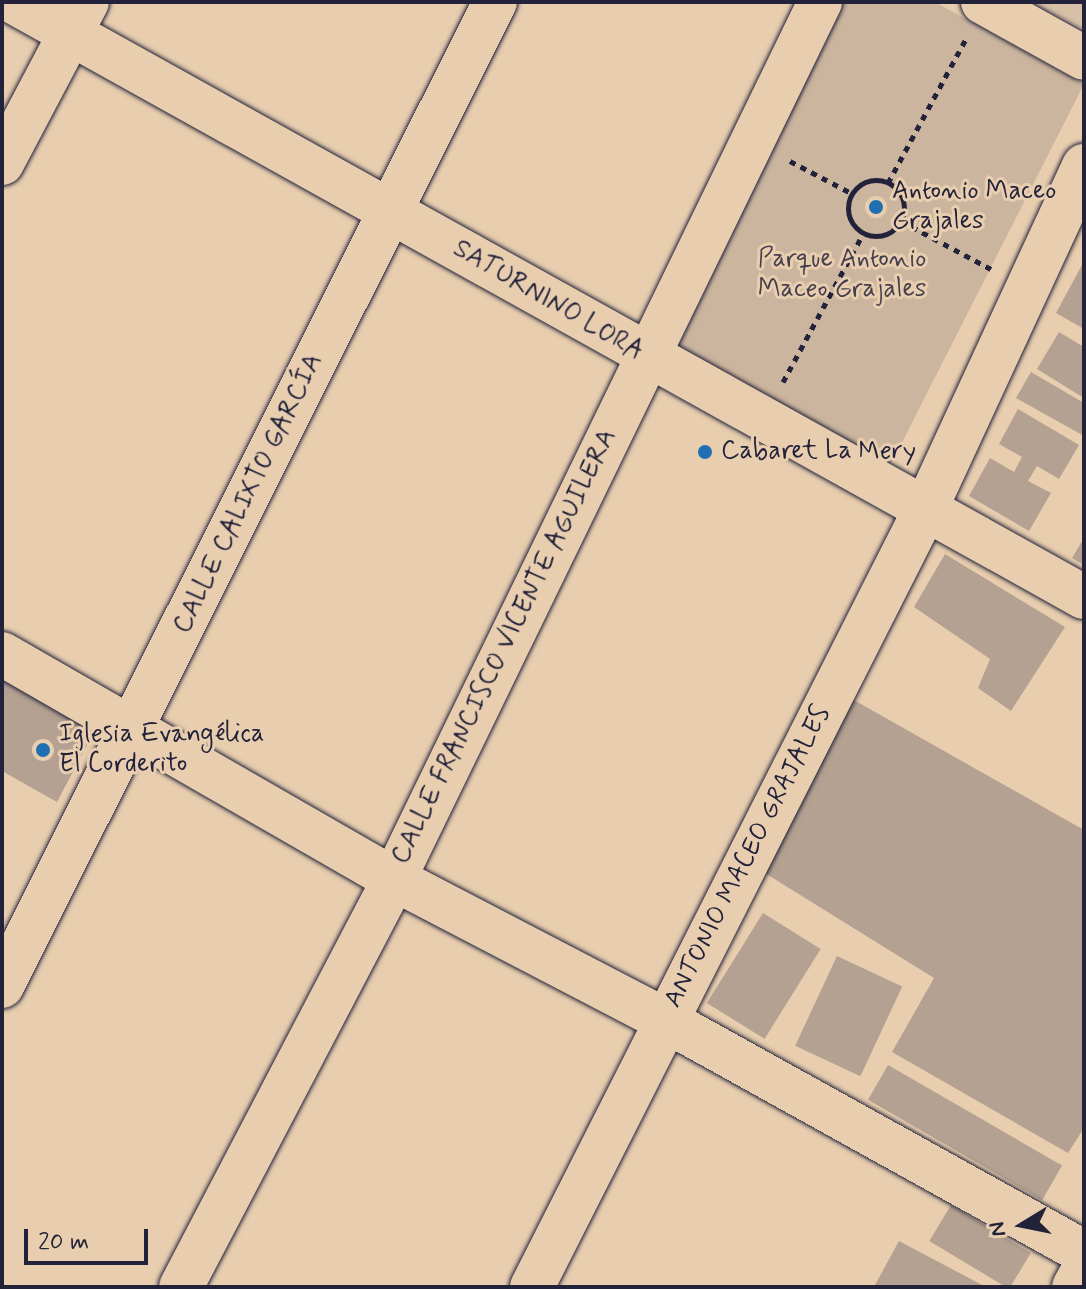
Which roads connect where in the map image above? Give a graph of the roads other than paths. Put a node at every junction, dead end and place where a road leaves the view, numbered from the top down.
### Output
1 (14, 2) edge
2 (495, 2) edge
3 (820, 2) edge
4 (984, 3) edge
5 (79, 18) edge
6 (1084, 58) edge
7 (2, 163) edge
8 (1084, 166) edge
9 (390, 210) junction
10 (645, 357) junction
11 (926, 508) junction
12 (1084, 597) edge
13 (2, 654) edge
14 (133, 727) junction
15 (394, 879) junction
16 (2, 986) edge
17 (665, 1020) junction
18 (1084, 1252) edge
19 (1084, 1269) edge
20 (181, 1287) edge
21 (532, 1287) edge
22 (1074, 1287) edge

1 - 5 street, SATURNINO LORA
2 - 9 street, CALLE CALIXTO GARCÍA
3 - 10 street, CALLE FRANCISCO VICENTE AGUILERA
4 - 6 street
5 - 7 street
5 - 9 street, SATURNINO LORA
8 - 11 street, ANTONIO MACEO GRAJALES
9 - 10 street, SATURNINO LORA
9 - 14 street, CALLE CALIXTO GARCÍA
10 - 11 street, SATURNINO LORA
10 - 15 street, CALLE FRANCISCO VICENTE AGUILERA
11 - 12 street, SATURNINO LORA
11 - 17 street, ANTONIO MACEO GRAJALES
13 - 14 street
14 - 15 street
14 - 16 street, CALLE CALIXTO GARCÍA
15 - 17 street
15 - 20 street, CALLE FRANCISCO VICENTE AGUILERA
17 - 18 street
17 - 21 street, ANTONIO MACEO GRAJALES
19 - 22 street

